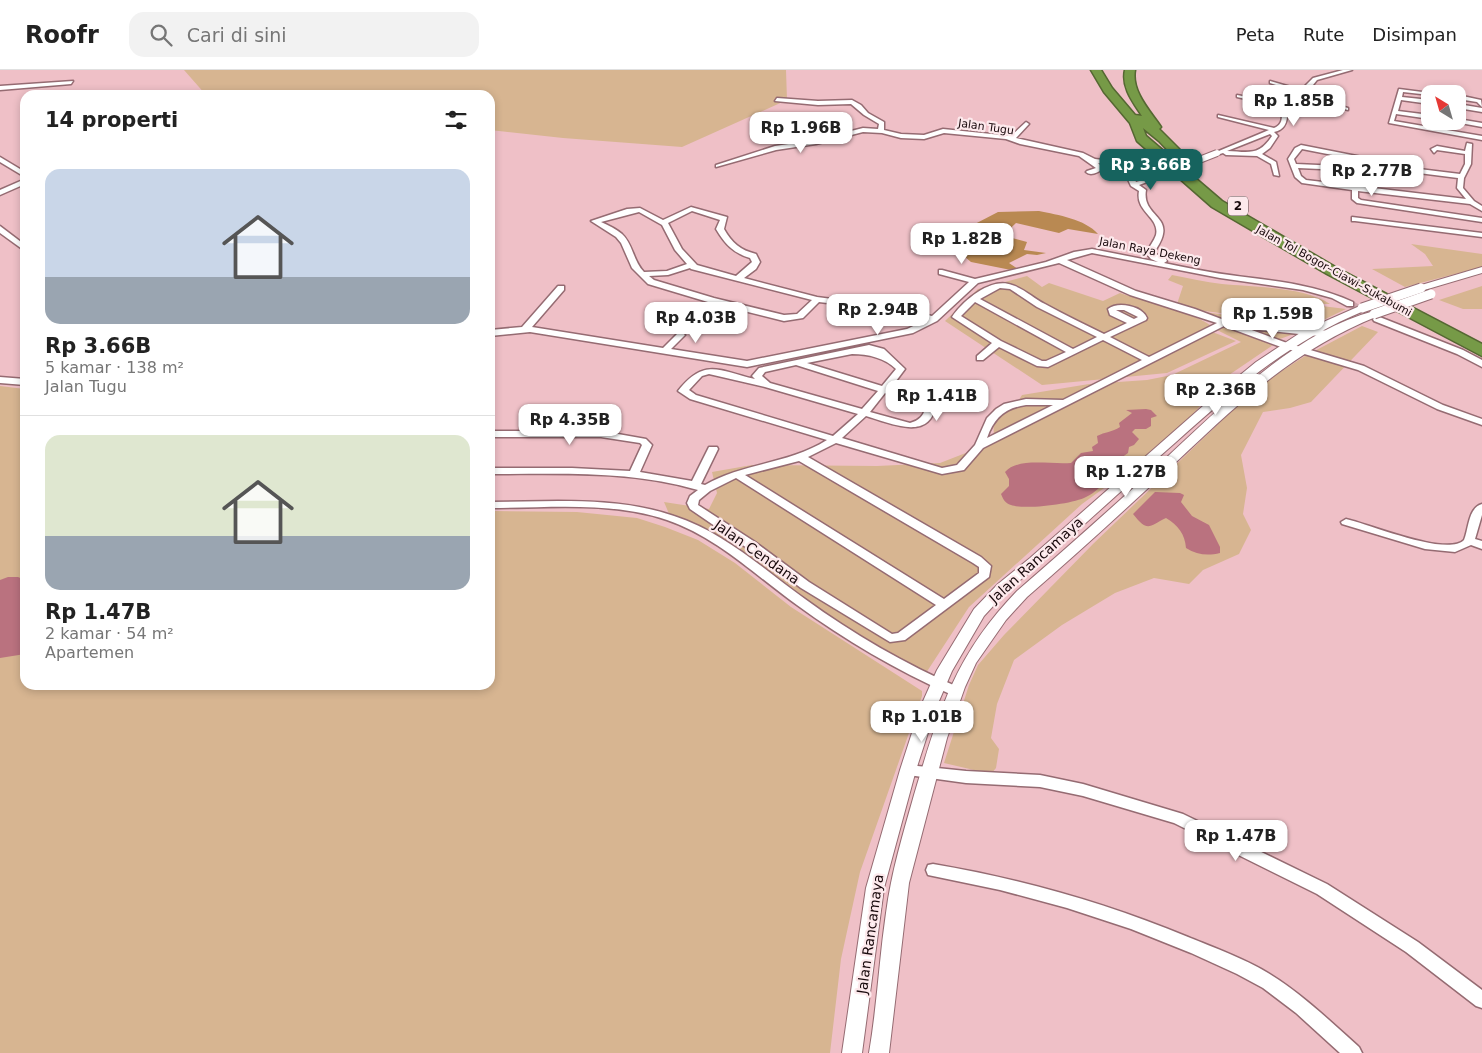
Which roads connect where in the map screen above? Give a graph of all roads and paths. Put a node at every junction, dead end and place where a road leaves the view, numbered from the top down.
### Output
1 (1096, 70) edge
2 (1105, 70) edge
3 (1130, 70) edge
4 (1350, 70) edge
5 (72, 82) dead end
6 (1272, 82) dead end
7 (0, 88) edge
8 (1107, 90) junction
9 (1302, 92) junction
10 (1421, 92) edge
11 (1239, 96) dead end
12 (1294, 96) junction
13 (1398, 98) junction
14 (1466, 99) edge
15 (777, 100) dead end
16 (1421, 101) edge
17 (1480, 103) edge
18 (1285, 106) junction
19 (1466, 107) edge
20 (1308, 108) dead end
21 (1346, 109) dead end
22 (1482, 110) edge
23 (1395, 111) junction
24 (1421, 115) edge
25 (1220, 116) dead end
26 (1466, 121) edge
27 (1026, 124) dead end
28 (1482, 124) edge
29 (882, 130) junction
30 (1275, 131) junction
31 (1012, 138) junction
32 (1162, 138) junction
33 (1482, 138) edge
34 (1469, 144) dead end
35 (1434, 151) dead end
36 (1218, 153) junction
37 (1468, 153) junction
38 (1258, 154) junction
39 (0, 159) edge
40 (1088, 159) junction
41 (1360, 159) junction
42 (1072, 160) dead end
43 (1372, 161) dead end
44 (718, 166) dead end
45 (1293, 166) junction
46 (1403, 169) dead end
47 (20, 172) edge
48 (1089, 172) dead end
49 (1277, 175) dead end
50 (1461, 176) junction
51 (1147, 180) junction
52 (20, 184) edge
53 (1133, 185) junction
54 (1355, 186) junction
55 (1144, 190) junction
56 (0, 193) edge
57 (1472, 202) junction
58 (1482, 209) edge
59 (1422, 212) junction
60 (1355, 219) dead end
61 (1482, 220) edge
62 (664, 222) junction
63 (0, 228) edge
64 (1426, 228) junction
65 (1482, 235) edge
66 (20, 246) edge
67 (1060, 260) junction
68 (1329, 264) junction
69 (691, 265) junction
70 (1180, 269) junction
71 (1482, 270) edge
72 (942, 272) dead end
73 (668, 273) junction
74 (640, 274) junction
75 (738, 278) junction
76 (1482, 280) edge
77 (975, 281) junction
78 (658, 285) junction
79 (561, 288) dead end
80 (817, 299) junction
81 (975, 299) junction
82 (1350, 304) tunnel mouth
83 (1376, 317) junction
84 (934, 319) junction
85 (1223, 323) junction
86 (1135, 324) dead end
87 (1236, 326) junction
88 (526, 328) junction
89 (1311, 331) junction
90 (495, 332) edge
91 (681, 334) dead end
92 (1329, 334) junction
93 (1103, 336) junction
94 (1482, 341) edge
95 (998, 343) junction
96 (1284, 345) junction
97 (1301, 350) junction
98 (665, 351) junction
99 (1482, 351) edge
100 (1073, 352) junction
101 (1268, 357) junction
102 (980, 358) dead end
103 (1150, 361) junction
104 (1284, 362) junction
105 (798, 363) junction
106 (1482, 364) edge
107 (0, 380) edge
108 (20, 382) edge
109 (768, 384) junction
110 (883, 390) junction
111 (1067, 403) junction
112 (866, 412) junction
113 (1482, 422) edge
114 (495, 434) edge
115 (835, 441) junction
116 (980, 446) junction
117 (713, 449) dead end
118 (800, 457) junction
119 (495, 471) edge
120 (634, 474) junction
121 (737, 474) junction
122 (695, 485) junction
123 (706, 489) junction
124 (495, 505) edge
125 (1482, 508) edge
126 (1346, 522) dead end
127 (1469, 541) junction
128 (1482, 545) edge
129 (943, 604) junction
130 (938, 684) junction
131 (955, 691) junction
132 (908, 770) junction
133 (929, 773) junction
134 (933, 870) dead end
135 (1482, 1000) edge
136 (852, 1053) edge
137 (879, 1053) edge
138 (1353, 1053) edge

1 - 8 highway, Jalan Tol Bogor–Ciawi–Sukabumi / 2
2 - 8 highway, Jalan Tol Bogor–Ciawi–Sukabumi / 2
3 - 32 highway
4 - 9 street
5 - 7 street
6 - 9 street
8 - 32 highway, Jalan Tol Bogor–Ciawi–Sukabumi / 2
8 - 68 highway, Jalan Tol Bogor–Ciawi–Sukabumi / 2
9 - 12 street
10 - 13 street
11 - 18 street
12 - 18 street
12 - 21 street
13 - 16 street
13 - 23 street
14 - 17 street
15 - 29 street
18 - 20 street
18 - 30 street
19 - 22 street
23 - 24 street
23 - 33 street
25 - 30 street
26 - 28 street
27 - 31 street
29 - 31 street, Jalan Tugu
29 - 44 street, Jalan Tugu
30 - 36 street
30 - 38 street
31 - 40 street, Jalan Tugu
32 - 68 highway, Jalan Tol Bogor–Ciawi–Sukabumi / 2
34 - 37 street
35 - 37 street
36 - 38 street
36 - 51 street, bridge
37 - 50 street
38 - 49 street
39 - 47 street
40 - 42 street
40 - 48 street
40 - 53 street, Jalan Tugu
41 - 43 street
41 - 45 street
41 - 45 street
45 - 54 street
46 - 50 street
50 - 57 street
51 - 53 street
51 - 55 street
52 - 56 street
53 - 55 street
54 - 57 street
54 - 59 street
55 - 70 street
57 - 58 street
59 - 61 street
59 - 64 street
60 - 64 street
62 - 69 street
62 - 74 street
62 - 75 street
63 - 66 street
64 - 65 street
67 - 70 street, Jalan Raya Dekeng
67 - 77 street, Jalan Raya Dekeng
67 - 85 street
68 - 94 highway, Jalan Tol Bogor–Ciawi–Sukabumi / 2
68 - 99 highway, Jalan Tol Bogor–Ciawi–Sukabumi / 2
69 - 73 street
69 - 75 street
70 - 82 street, Jalan Raya Dekeng
71 - 89 street, Jalan Rancamaya, bridge
72 - 77 street
73 - 74 street
73 - 78 street
74 - 78 street
75 - 80 street
76 - 83 street, Jalan Rancamaya, bridge
77 - 84 street, Jalan Raya Dekeng
78 - 80 street
79 - 88 street
80 - 84 street
81 - 93 street
81 - 95 street
81 - 100 street
83 - 92 street, Jalan Rancamaya
83 - 106 street
84 - 98 street, Jalan Raya Dekeng
85 - 87 street
85 - 103 street
86 - 93 street
87 - 89 street
87 - 96 street
88 - 90 street, Jalan Raya Dekeng
88 - 98 street, Jalan Raya Dekeng
89 - 92 street
89 - 96 street, Jalan Rancamaya
91 - 98 street
92 - 97 street, Jalan Rancamaya
93 - 100 street
93 - 103 street
95 - 100 street
95 - 102 street
96 - 97 street
96 - 101 street, Jalan Rancamaya
97 - 104 street, Jalan Rancamaya
97 - 113 street
101 - 104 street
101 - 130 street, Jalan Rancamaya
103 - 111 street
104 - 131 street, Jalan Rancamaya
105 - 109 street
105 - 110 street
105 - 110 street
107 - 108 street
109 - 112 street
109 - 115 street
110 - 112 street
110 - 112 street
111 - 116 street
111 - 116 street
112 - 115 street
114 - 120 street
115 - 116 street
115 - 118 street
117 - 122 street
118 - 121 street
118 - 129 street
119 - 120 street
120 - 122 street
121 - 123 street
121 - 129 street
122 - 123 street
123 - 129 street
124 - 130 street, Jalan Cendana
125 - 127 street
126 - 127 street
127 - 128 street
130 - 131 street, Jalan Cendana
130 - 132 street, Jalan Rancamaya
131 - 133 street, Jalan Rancamaya
132 - 133 street
132 - 136 street, Jalan Rancamaya
133 - 135 street
133 - 137 street, Jalan Rancamaya
134 - 138 street

